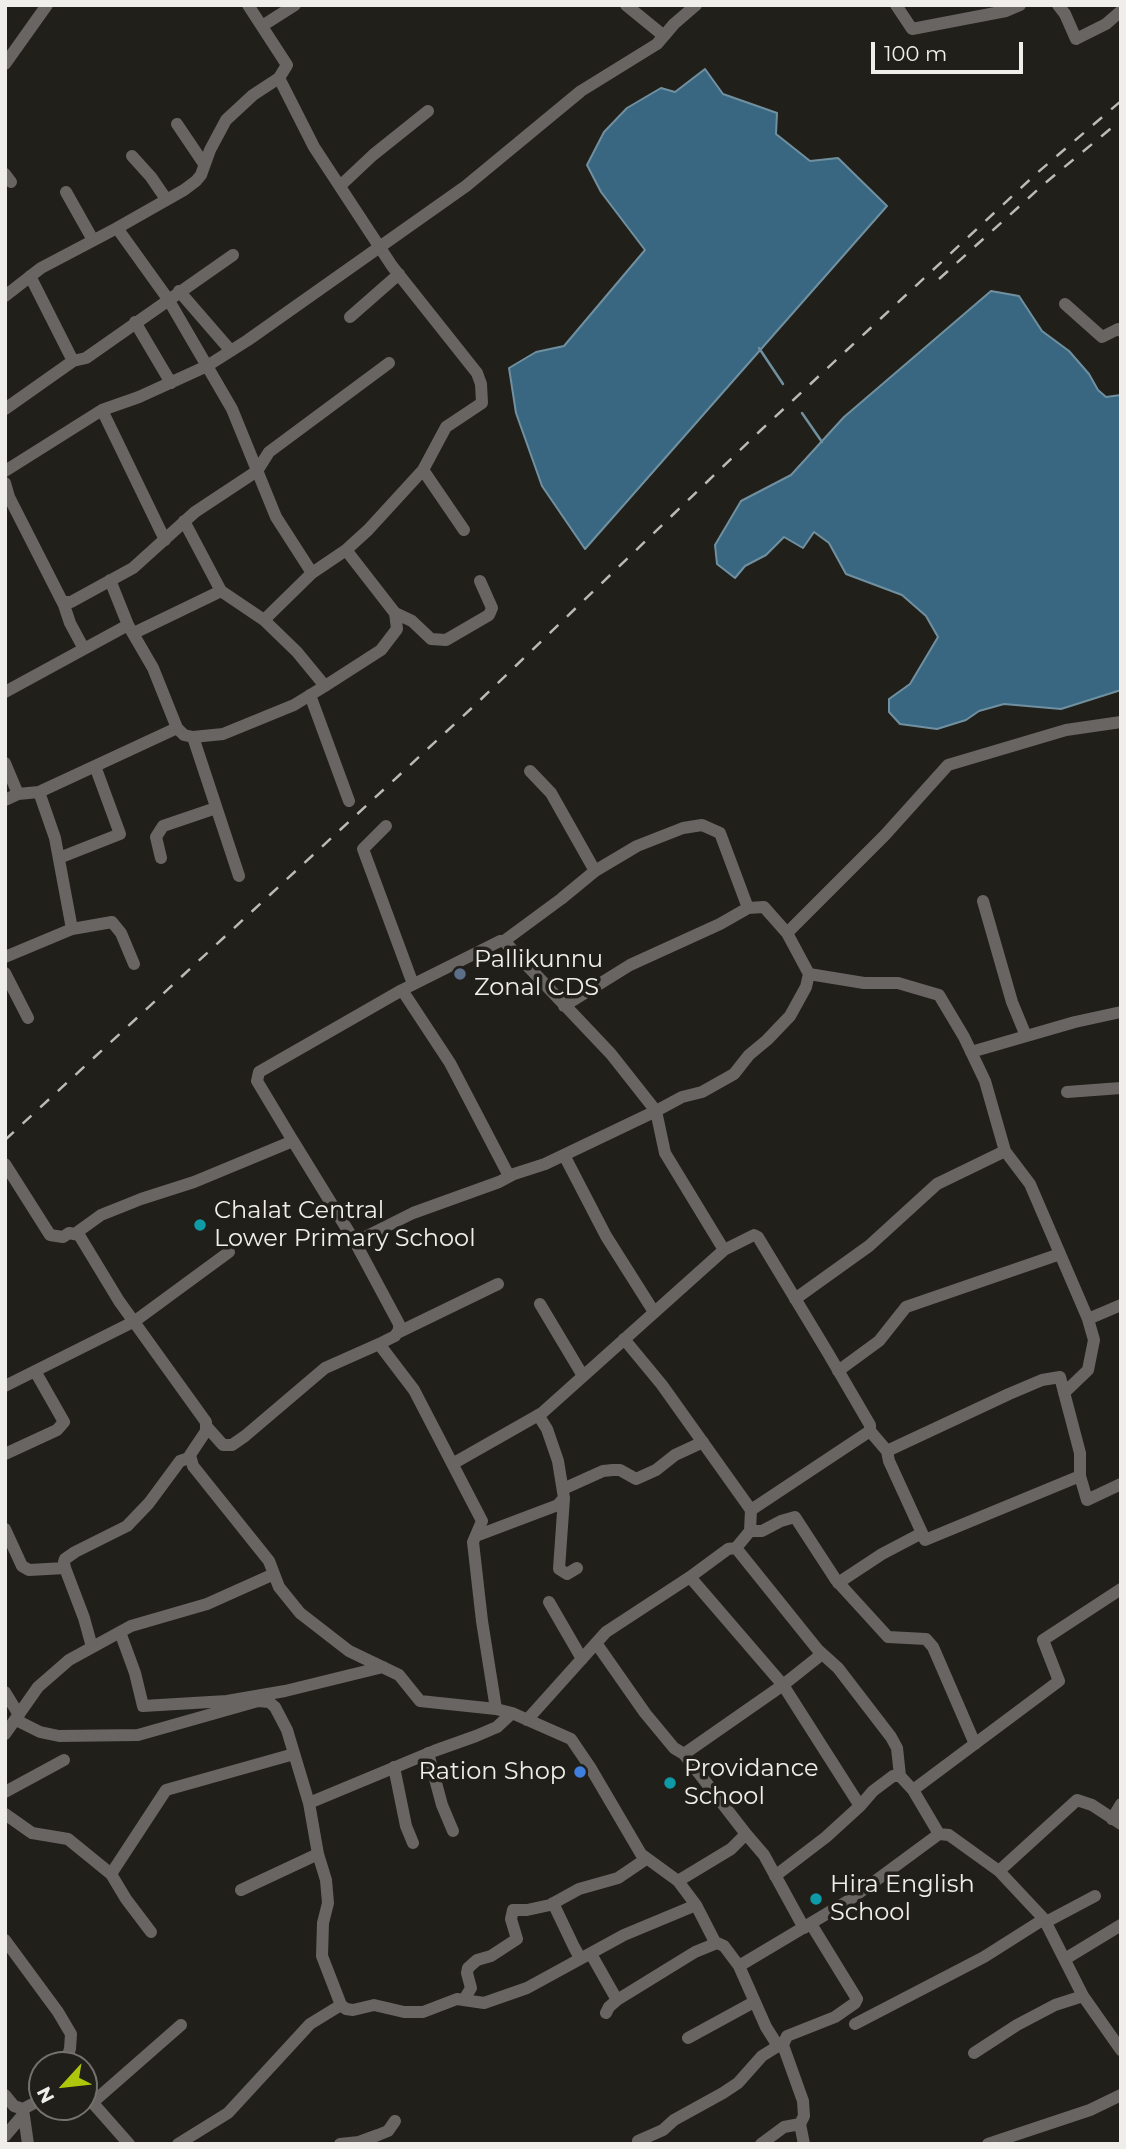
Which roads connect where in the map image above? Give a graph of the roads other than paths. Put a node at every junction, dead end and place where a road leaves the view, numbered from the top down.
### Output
1 (248, 5) edge
2 (295, 5) edge
3 (626, 5) edge
4 (696, 5) edge
5 (896, 5) edge
6 (1020, 5) edge
7 (1058, 5) edge
8 (45, 6) edge
9 (1004, 8) edge
10 (1121, 11) edge
11 (262, 26) junction
12 (664, 36) junction
13 (5, 64) edge
14 (279, 78) junction
15 (428, 111) dead end
16 (177, 124) dead end
17 (132, 156) dead end
18 (204, 164) junction
19 (340, 186) junction
20 (65, 192) dead end
21 (166, 199) junction
22 (117, 228) junction
23 (93, 240) junction
24 (379, 246) junction
25 (233, 255) dead end
26 (399, 274) junction
27 (30, 276) junction
28 (5, 295) edge
29 (174, 295) junction
30 (1065, 304) dead end
31 (350, 317) dead end
32 (135, 323) junction
33 (1121, 331) edge
34 (231, 351) junction
35 (73, 361) junction
36 (388, 363) dead end
37 (207, 366) junction
38 (171, 383) junction
39 (5, 409) edge
40 (102, 410) junction
41 (423, 470) junction
42 (5, 471) edge
43 (257, 471) junction
44 (5, 482) edge
45 (7, 498) edge
46 (184, 522) junction
47 (464, 530) dead end
48 (164, 540) junction
49 (346, 550) junction
50 (312, 573) junction
51 (110, 580) junction
52 (480, 581) dead end
53 (221, 591) junction
54 (64, 605) junction
55 (394, 613) junction
56 (264, 620) junction
57 (131, 629) junction
58 (84, 649) junction
59 (325, 687) junction
60 (5, 692) edge
61 (310, 695) junction
62 (1121, 722) edge
63 (177, 729) junction
64 (193, 737) junction
65 (5, 762) edge
66 (96, 766) junction
67 (530, 771) dead end
68 (39, 792) junction
69 (18, 794) junction
70 (5, 800) edge
71 (349, 802) dead end
72 (216, 808) junction
73 (386, 827) dead end
74 (59, 858) junction
75 (161, 858) dead end
76 (595, 871) junction
77 (239, 876) dead end
78 (983, 901) dead end
79 (748, 908) junction
80 (72, 929) junction
81 (787, 933) junction
82 (504, 941) junction
83 (5, 957) edge
84 (134, 964) dead end
85 (5, 973) edge
86 (809, 974) junction
87 (407, 987) junction
88 (564, 1006) junction
89 (1121, 1012) edge
90 (28, 1018) dead end
91 (1026, 1036) junction
92 (971, 1052) junction
93 (1121, 1088) edge
94 (1067, 1092) dead end
95 (656, 1111) junction
96 (293, 1141) junction
97 (1005, 1151) junction
98 (564, 1155) junction
99 (5, 1164) edge
100 (509, 1176) junction
101 (11, 1184) edge
102 (76, 1233) junction
103 (355, 1242) junction
104 (724, 1250) junction
105 (229, 1252) dead end
106 (1060, 1254) junction
107 (498, 1284) dead end
108 (795, 1299) junction
109 (540, 1304) dead end
110 (1121, 1305) edge
111 (654, 1312) junction
112 (1088, 1319) junction
113 (135, 1321) junction
114 (397, 1333) junction
115 (624, 1339) junction
116 (379, 1344) junction
117 (35, 1371) junction
118 (838, 1371) junction
119 (583, 1376) junction
120 (5, 1386) edge
121 (1064, 1393) junction
122 (538, 1415) junction
123 (207, 1427) junction
124 (870, 1431) junction
125 (703, 1442) junction
126 (887, 1451) junction
127 (5, 1454) edge
128 (189, 1458) junction
129 (454, 1463) junction
130 (1080, 1476) junction
131 (1121, 1484) edge
132 (563, 1494) junction
133 (751, 1510) junction
134 (5, 1529) edge
135 (750, 1531) junction
136 (922, 1533) junction
137 (476, 1536) junction
138 (736, 1548) junction
139 (577, 1568) dead end
140 (65, 1569) junction
141 (274, 1574) junction
142 (690, 1577) junction
143 (838, 1583) junction
144 (1121, 1589) edge
145 (549, 1602) dead end
146 (120, 1632) junction
147 (596, 1643) junction
148 (92, 1647) junction
149 (822, 1654) junction
150 (582, 1659) junction
151 (383, 1667) junction
152 (783, 1685) junction
153 (5, 1692) edge
154 (496, 1709) junction
155 (512, 1713) junction
156 (17, 1717) junction
157 (527, 1720) junction
158 (5, 1734) edge
159 (975, 1744) junction
160 (428, 1753) junction
161 (294, 1754) junction
162 (684, 1754) junction
163 (64, 1760) dead end
164 (394, 1767) junction
165 (900, 1776) junction
166 (913, 1790) junction
167 (5, 1793) edge
168 (309, 1803) junction
169 (1121, 1804) edge
170 (860, 1806) junction
171 (5, 1814) edge
172 (1116, 1822) edge
173 (453, 1831) dead end
174 (746, 1834) junction
175 (939, 1834) junction
176 (413, 1843) dead end
177 (318, 1854) junction
178 (646, 1859) junction
179 (999, 1871) junction
180 (111, 1874) junction
181 (775, 1876) junction
182 (678, 1881) junction
183 (241, 1890) dead end
184 (1095, 1896) dead end
185 (553, 1903) junction
186 (696, 1905) junction
187 (1045, 1920) junction
188 (1121, 1925) edge
189 (807, 1926) junction
190 (151, 1932) dead end
191 (5, 1940) edge
192 (717, 1943) junction
193 (587, 1956) junction
194 (1065, 1959) junction
195 (739, 1966) junction
196 (1083, 1996) junction
197 (465, 1998) junction
198 (617, 2000) junction
199 (754, 2002) junction
200 (341, 2005) junction
201 (607, 2013) dead end
202 (856, 2024) dead end
203 (181, 2025) dead end
204 (688, 2038) dead end
205 (780, 2046) junction
206 (1121, 2050) edge
207 (69, 2051) edge
208 (974, 2053) dead end
209 (98, 2090) edge
210 (5, 2095) edge
211 (1121, 2095) edge
212 (28, 2109) edge
213 (98, 2109) edge
214 (23, 2112) junction
215 (395, 2121) dead end
216 (800, 2124) junction
217 (5, 2136) edge
218 (28, 2144) edge
219 (129, 2144) edge
220 (179, 2144) edge
221 (340, 2144) edge
222 (638, 2144) edge
223 (761, 2144) edge
224 (804, 2144) edge
225 (988, 2144) edge

1 - 11 street
2 - 11 street
3 - 12 street
4 - 12 street
5 - 9 street
6 - 9 street
7 - 10 street
8 - 13 street
11 - 14 street
12 - 24 street
14 - 18 street
14 - 19 street
15 - 19 street
16 - 18 street
17 - 21 street
18 - 21 street
19 - 24 street
20 - 23 street
21 - 22 street
22 - 23 street
22 - 29 street
23 - 27 street
24 - 26 street
24 - 34 street
25 - 29 street
26 - 31 street
26 - 41 street
27 - 28 street
27 - 35 street
29 - 32 street
29 - 34 street
29 - 37 street
30 - 33 street
32 - 35 street
32 - 38 street
34 - 37 street
35 - 39 street
36 - 43 street
37 - 38 street
37 - 43 street
38 - 40 street
40 - 42 street
40 - 48 street
41 - 47 street
41 - 49 street
43 - 46 street
43 - 50 street
44 - 45 street
45 - 54 street
46 - 48 street
46 - 53 street
48 - 51 street
49 - 50 street
49 - 55 street
50 - 56 street
51 - 54 street
51 - 57 street
52 - 55 street
53 - 56 street
53 - 57 street
54 - 58 street
55 - 59 street
56 - 59 street
57 - 58 street
57 - 63 street
58 - 60 street
59 - 61 street
61 - 64 street
61 - 71 street
62 - 81 street
63 - 64 street
63 - 66 street
64 - 72 street
65 - 69 street
66 - 68 street
66 - 74 street
67 - 76 street
68 - 69 street
68 - 74 street
69 - 70 street
72 - 75 street
72 - 77 street
73 - 87 street
74 - 80 street
76 - 79 street
76 - 82 street
78 - 91 street
79 - 81 street
79 - 88 street
80 - 83 street
80 - 84 street
81 - 86 street
82 - 87 street
82 - 88 street
85 - 90 street
86 - 92 street
86 - 95 street
87 - 96 street
87 - 100 street
88 - 95 street
89 - 91 street
91 - 92 street
92 - 97 street
93 - 94 street
95 - 98 street
95 - 104 street
96 - 102 street
96 - 103 street
97 - 106 street
97 - 108 street
98 - 100 street
98 - 111 street
99 - 101 street
100 - 103 street
101 - 102 street
102 - 113 street
103 - 114 street
104 - 108 street
104 - 111 street
105 - 113 street
106 - 112 street
106 - 118 street
107 - 114 street
108 - 118 street
109 - 119 street
110 - 112 street
111 - 115 street
112 - 121 street
113 - 117 street
113 - 123 street
114 - 116 street
115 - 119 street
115 - 125 street
116 - 123 street
116 - 129 street
117 - 120 street
117 - 127 street
118 - 124 street
119 - 122 street
121 - 126 street
121 - 130 street
122 - 129 street
122 - 132 street
123 - 128 street
124 - 126 street
124 - 133 street
125 - 132 street
125 - 133 street
126 - 136 street
128 - 140 street
128 - 141 street
129 - 137 street
130 - 131 street
130 - 136 street
132 - 137 street
132 - 139 street
133 - 135 street
134 - 140 street
135 - 138 street
135 - 143 street
136 - 143 street
137 - 154 street
138 - 142 street
138 - 149 street
140 - 148 street
141 - 146 street
141 - 151 street
142 - 147 street
142 - 152 street
143 - 159 street
144 - 159 street
145 - 150 street
146 - 148 street
146 - 151 street
147 - 150 street
147 - 162 street
148 - 156 street
149 - 152 street
149 - 165 street
150 - 157 street
151 - 154 street
152 - 162 street
152 - 170 street
153 - 156 street
154 - 155 street
155 - 157 street
155 - 160 street
156 - 158 street
156 - 161 street
157 - 178 street
159 - 166 street
160 - 164 street
160 - 173 street
161 - 168 street
161 - 180 street
162 - 174 street
163 - 167 street
164 - 168 street
164 - 176 street
165 - 166 street
165 - 170 street
166 - 175 street
168 - 177 street
169 - 172 street
170 - 181 street
171 - 180 street
172 - 179 street
174 - 181 street
174 - 182 street
175 - 179 street
175 - 189 street
177 - 183 street
177 - 200 street
178 - 182 street
178 - 185 street
179 - 187 street
180 - 190 street
181 - 189 street
182 - 186 street
184 - 187 street
185 - 193 street
185 - 197 street
186 - 192 street
186 - 193 street
187 - 194 street
187 - 202 street
188 - 194 street
189 - 195 street
189 - 205 street
191 - 207 street
192 - 195 street
192 - 198 street
193 - 197 street
193 - 198 street
194 - 196 street
195 - 199 street
196 - 206 street
196 - 208 street
197 - 200 street
198 - 201 street
199 - 204 street
199 - 205 street
200 - 220 street
203 - 209 street
205 - 216 street
205 - 222 street
210 - 214 street
211 - 225 street
212 - 214 street
213 - 219 street
214 - 217 street
214 - 218 street
215 - 221 street
216 - 223 street
216 - 224 street

